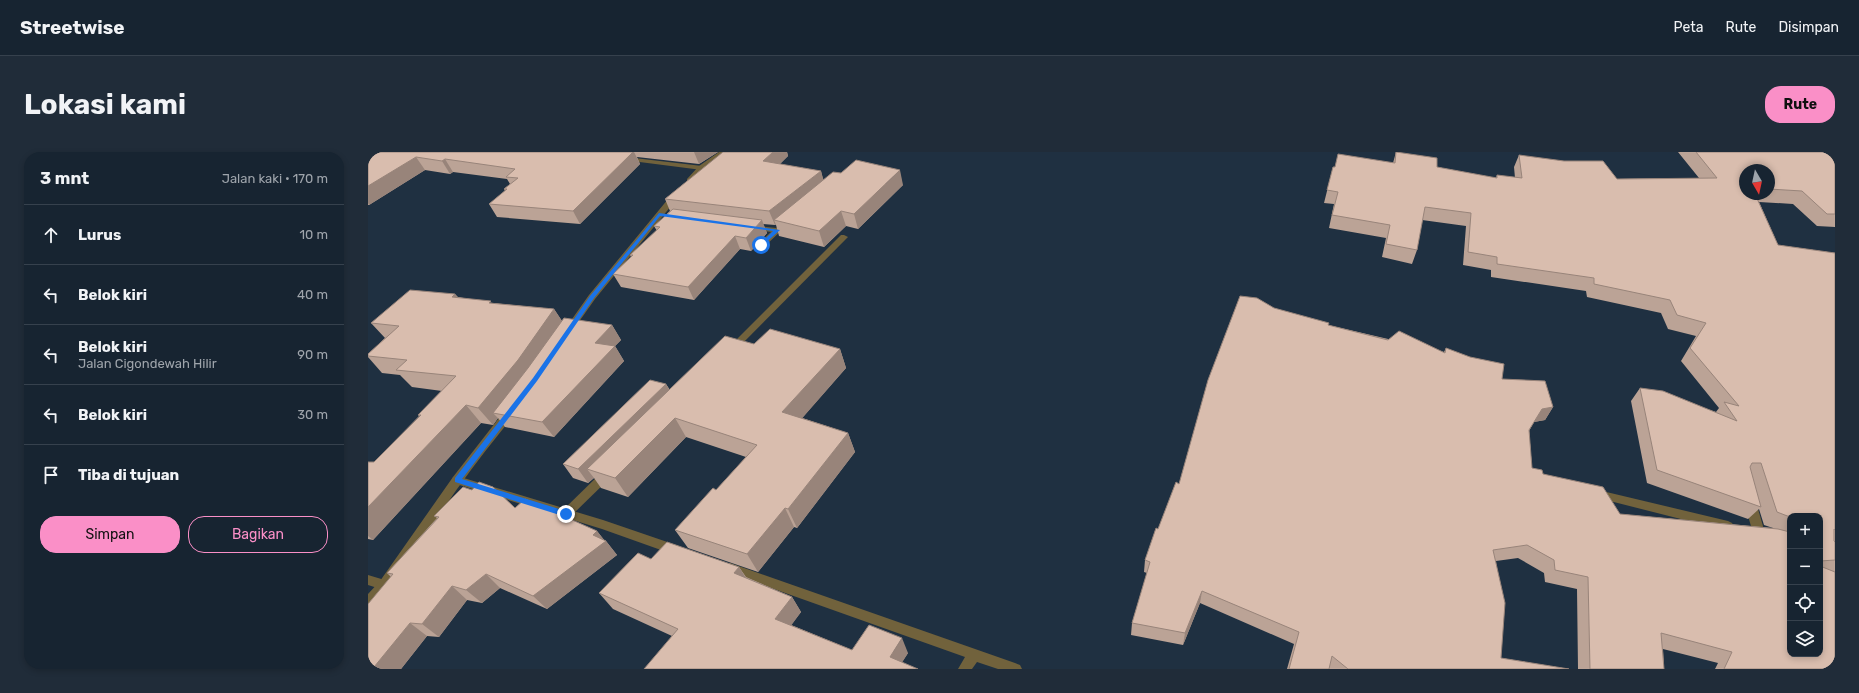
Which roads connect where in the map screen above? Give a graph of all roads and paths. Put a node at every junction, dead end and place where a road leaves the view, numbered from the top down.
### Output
1 (723, 152) edge
2 (617, 158) edge
3 (702, 168) junction
4 (788, 221) edge
5 (746, 226) edge
6 (777, 230) junction
7 (844, 237) dead end
8 (761, 245) dead end
9 (561, 341) edge
10 (722, 359) edge
11 (516, 405) edge
12 (616, 464) edge
13 (457, 480) junction
14 (1746, 488) edge
15 (1586, 492) edge
16 (566, 514) junction
17 (1759, 533) junction
18 (1771, 536) edge
19 (683, 552) edge
20 (719, 565) edge
21 (368, 580) edge
22 (384, 585) junction
23 (368, 603) edge
24 (974, 655) junction
25 (965, 669) edge
26 (1015, 669) edge

1 - 3 street
2 - 3 street
3 - 9 street
4 - 6 street
5 - 6 street
6 - 8 street
7 - 10 street
11 - 13 street
12 - 16 street
13 - 16 street
13 - 22 street
14 - 17 street
15 - 17 street
16 - 19 street
17 - 18 street
20 - 24 street
21 - 22 street
22 - 23 street
24 - 25 street
24 - 26 street

